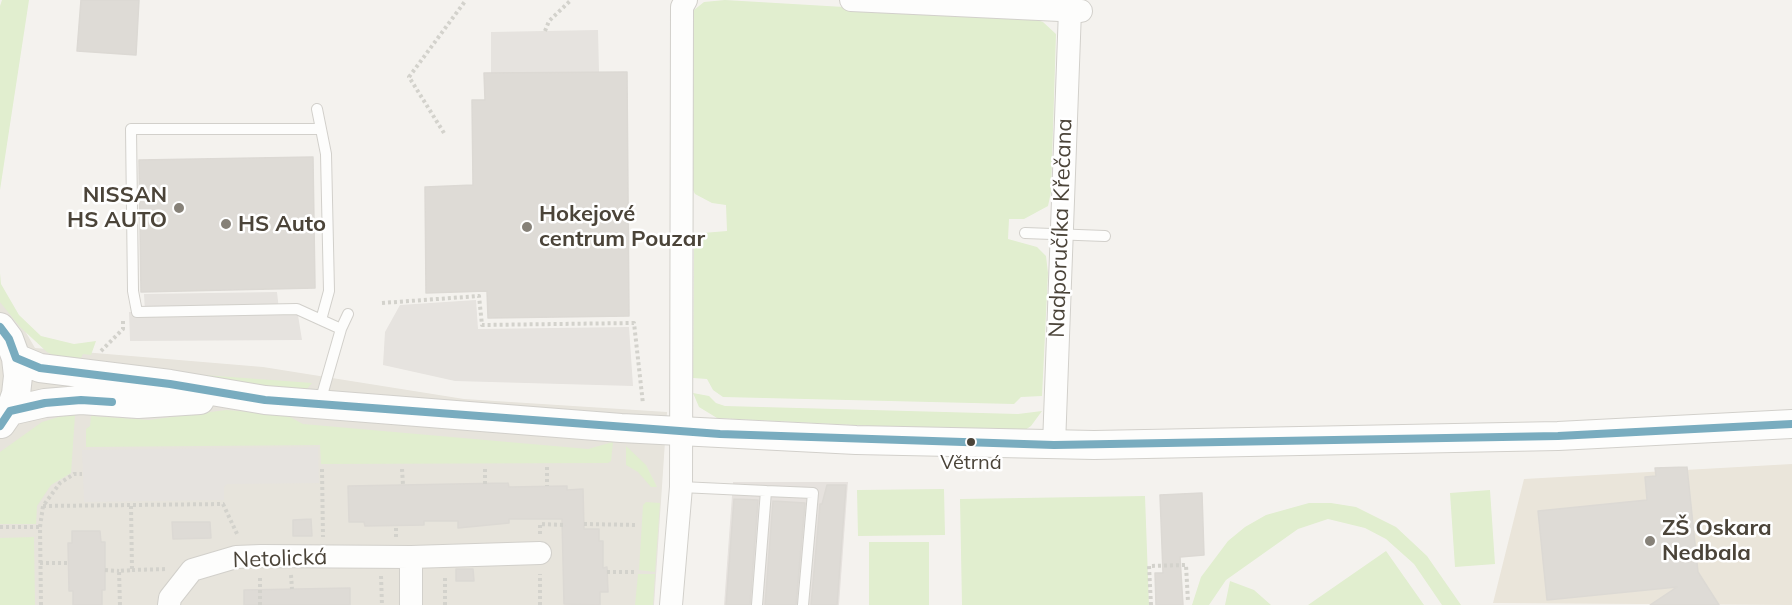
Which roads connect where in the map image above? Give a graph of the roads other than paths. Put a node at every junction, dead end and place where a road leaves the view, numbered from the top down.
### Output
1 (686, 0) edge
2 (851, 0) edge
3 (317, 109) dead end
4 (321, 129) junction
5 (1025, 233) dead end
6 (1060, 233) junction
7 (1105, 236) dead end
8 (348, 314) dead end
9 (321, 320) junction
10 (0, 327) edge
11 (341, 329) junction
12 (16, 358) junction
13 (235, 396) junction
14 (319, 405) junction
15 (5, 419) edge
16 (1792, 424) edge
17 (683, 431) junction
18 (1054, 445) junction
19 (681, 487) junction
20 (766, 491) junction
21 (403, 549) junction
22 (540, 553) dead end
23 (169, 605) edge
24 (411, 605) edge
25 (670, 605) edge
26 (758, 605) edge
27 (803, 605) edge

1 - 17 street
2 - 6 street, Nadporučíka Křečana
3 - 4 lane
4 - 9 lane
4 - 9 lane
5 - 6 lane
6 - 7 lane
6 - 18 street, Nadporučíka Křečana
8 - 11 lane
9 - 11 lane
10 - 12 street
11 - 14 lane
12 - 13 street
12 - 15 street
13 - 14 street
13 - 15 street
14 - 17 street
16 - 18 street
17 - 18 street
17 - 19 street
19 - 20 lane
19 - 25 street
20 - 26 lane
20 - 27 lane
21 - 22 street, Netolická
21 - 23 street, Netolická
21 - 24 street

